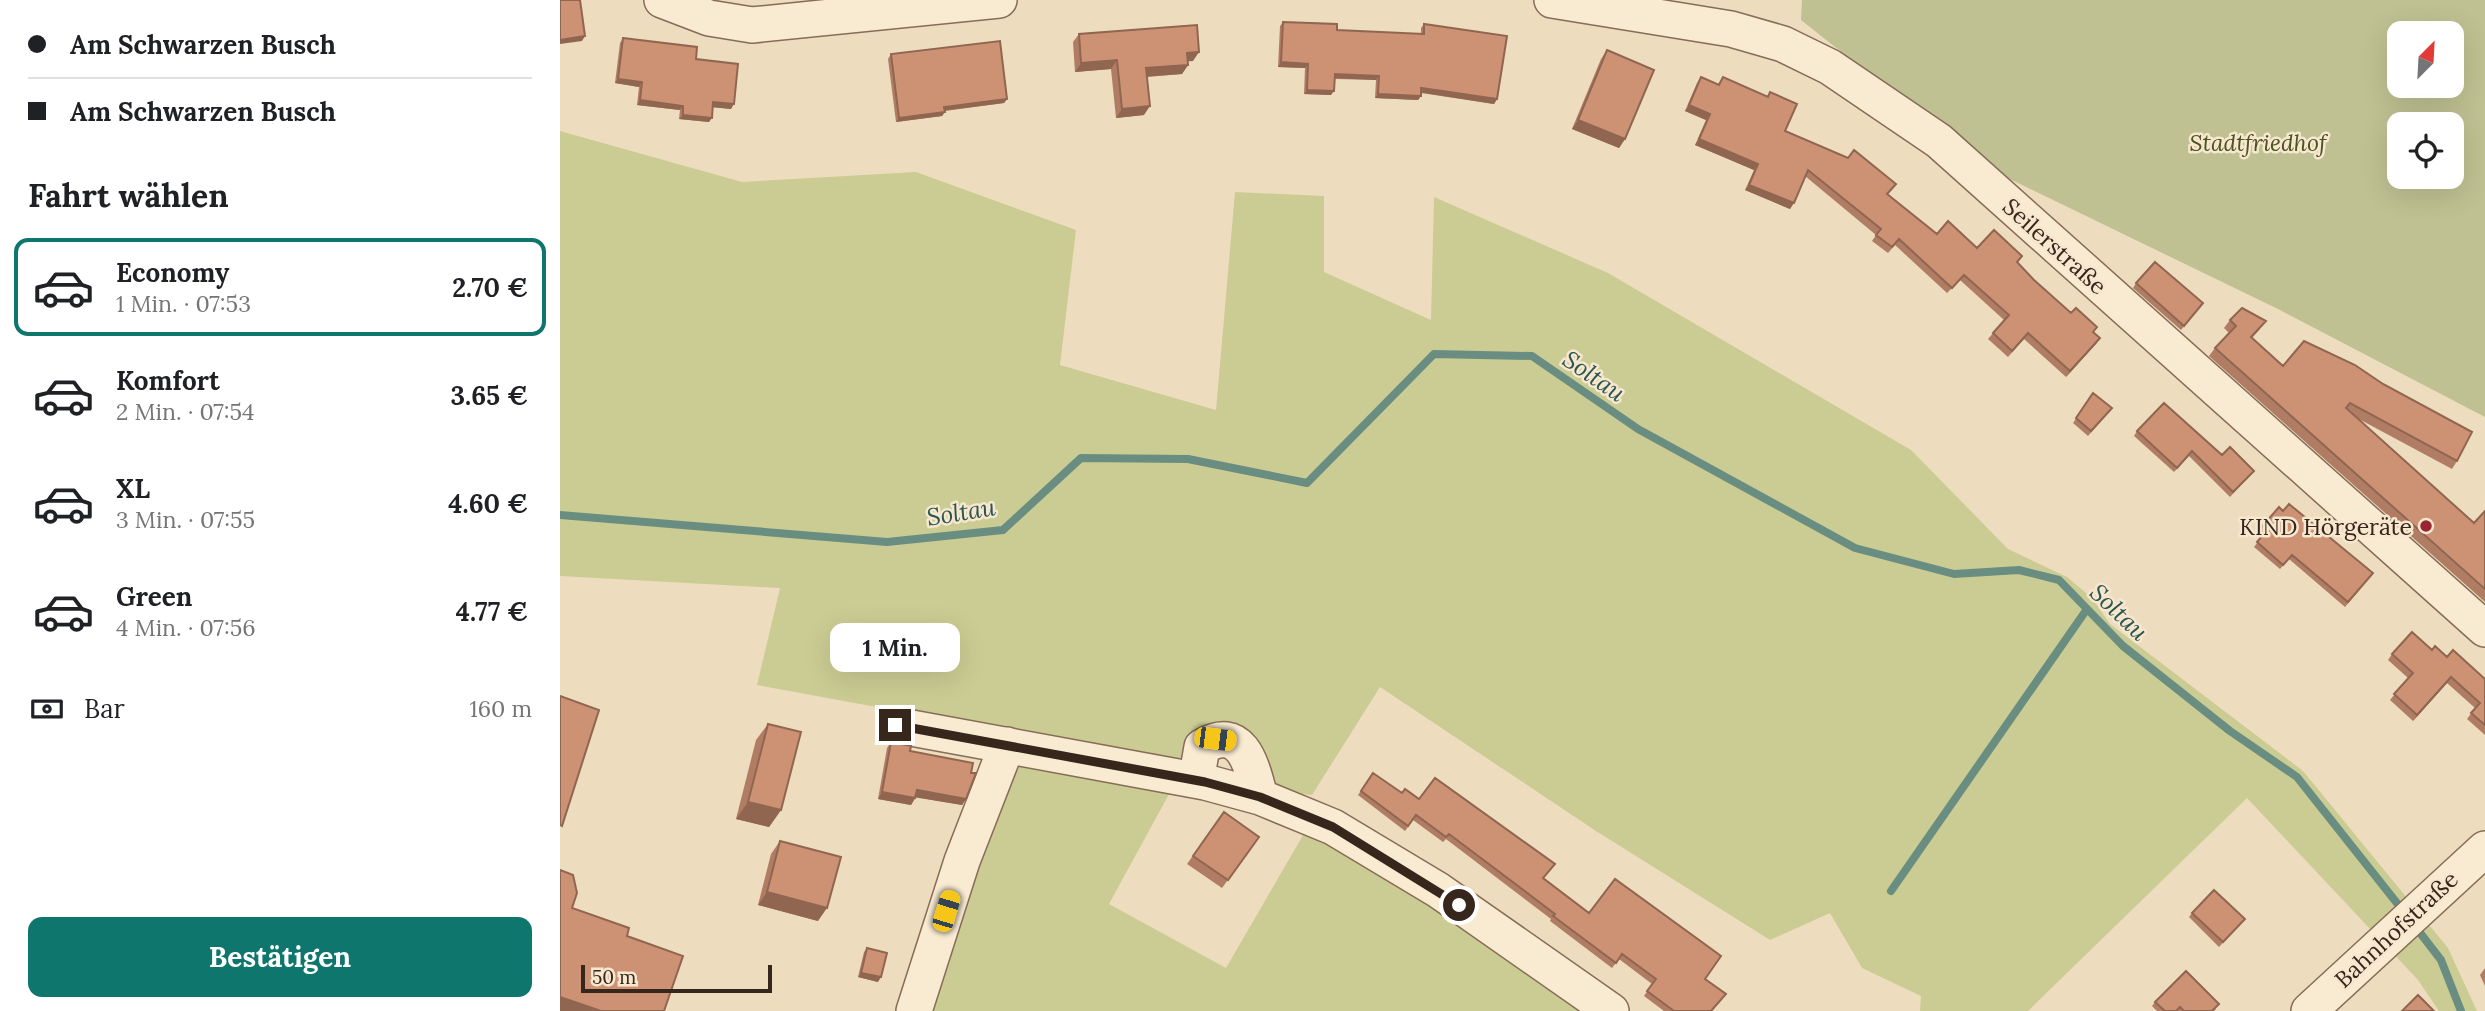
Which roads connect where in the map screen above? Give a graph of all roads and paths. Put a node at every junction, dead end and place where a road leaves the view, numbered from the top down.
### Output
1 (662, 0) edge
2 (999, 0) edge
3 (1552, 0) edge
4 (1624, 6) edge
5 (2485, 629) edge
6 (895, 725) dead end
7 (1007, 745) junction
8 (1205, 782) junction
9 (1260, 797) junction
10 (2485, 849) edge
11 (914, 1011) edge
12 (1611, 1011) edge
13 (2309, 1011) edge

1 - 2 street
3 - 4 street, Seilerstraße
4 - 5 street, Seilerstraße
6 - 7 street
7 - 8 street
7 - 11 street
8 - 9 street
8 - 9 street
9 - 12 street
10 - 13 street, Bahnhofstraße

